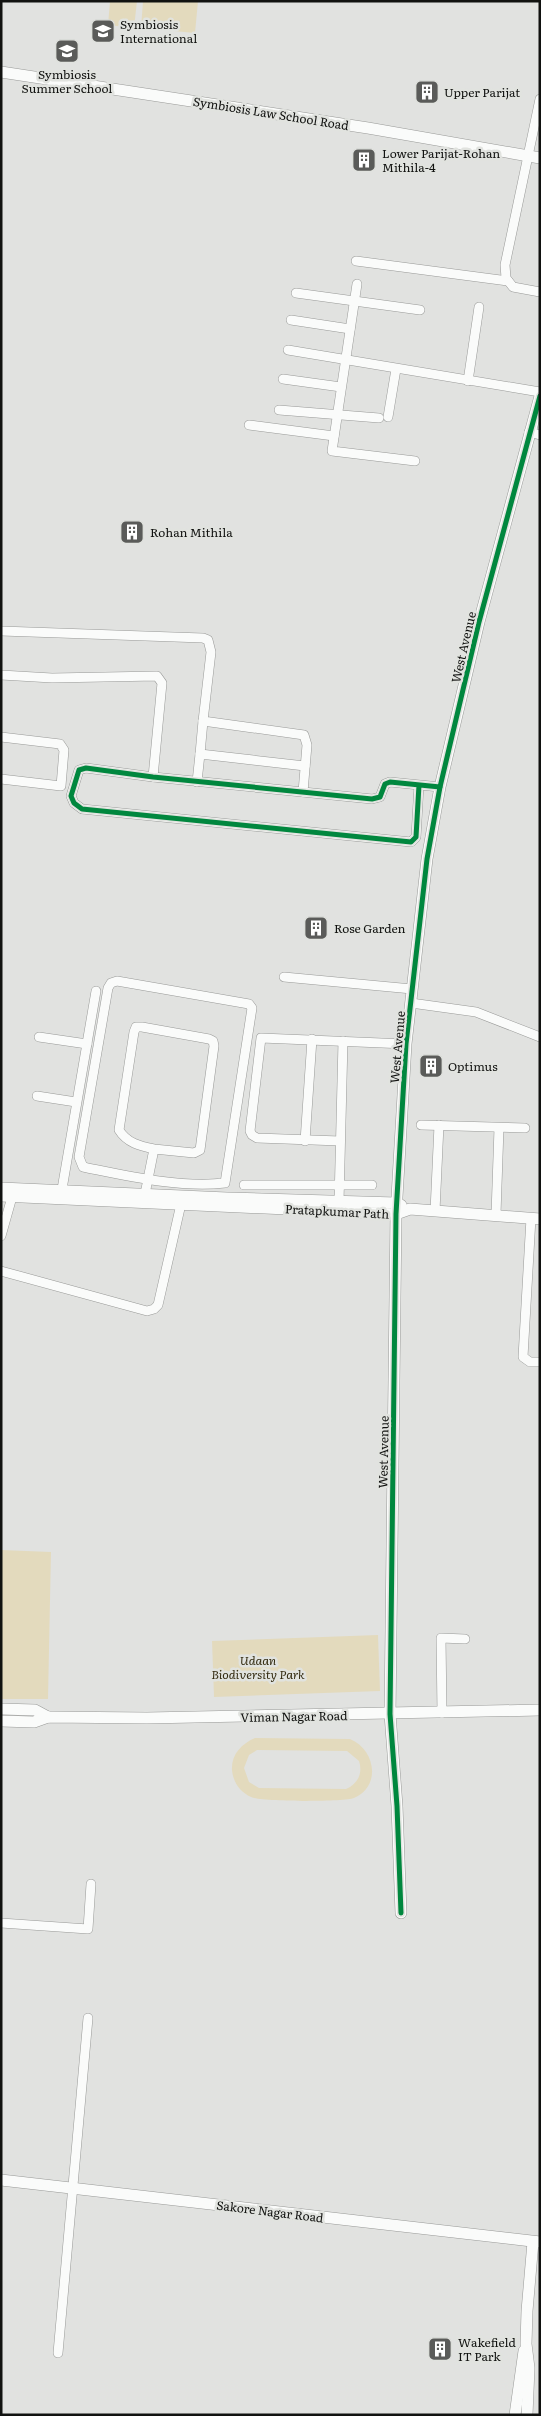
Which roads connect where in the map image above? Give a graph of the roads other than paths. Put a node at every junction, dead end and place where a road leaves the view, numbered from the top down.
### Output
1 (1, 72) edge
2 (540, 99) edge
3 (534, 157) edge
4 (356, 261) dead end
5 (508, 281) junction
6 (357, 284) dead end
7 (540, 292) edge
8 (296, 293) dead end
9 (354, 300) junction
10 (479, 307) dead end
11 (420, 310) dead end
12 (291, 320) dead end
13 (350, 329) junction
14 (288, 350) dead end
15 (346, 358) junction
16 (396, 369) junction
17 (283, 379) dead end
18 (468, 381) junction
19 (341, 387) junction
20 (540, 392) edge
21 (540, 396) edge
22 (279, 410) dead end
23 (336, 417) junction
24 (249, 426) dead end
25 (534, 433) edge
26 (334, 436) junction
27 (415, 461) dead end
28 (1, 631) edge
29 (1, 675) edge
30 (202, 721) junction
31 (1, 737) edge
32 (200, 754) junction
33 (305, 766) junction
34 (152, 777) junction
35 (1, 779) edge
36 (197, 782) junction
37 (419, 785) junction
38 (61, 786) junction
39 (440, 787) junction
40 (303, 792) junction
41 (71, 793) junction
42 (284, 977) dead end
43 (412, 988) junction
44 (96, 991) dead end
45 (411, 1003) junction
46 (39, 1037) dead end
47 (540, 1037) edge
48 (312, 1039) junction
49 (343, 1041) junction
50 (87, 1044) junction
51 (406, 1044) junction
52 (37, 1096) dead end
53 (76, 1102) junction
54 (421, 1125) dead end
55 (439, 1125) junction
56 (499, 1128) junction
57 (525, 1128) dead end
58 (305, 1141) junction
59 (340, 1141) junction
60 (154, 1150) junction
61 (148, 1178) junction
62 (244, 1185) dead end
63 (339, 1185) junction
64 (372, 1185) dead end
65 (1, 1188) edge
66 (145, 1194) junction
67 (61, 1195) junction
68 (7, 1196) edge
69 (227, 1202) junction
70 (339, 1202) junction
71 (181, 1204) junction
72 (396, 1208) junction
73 (435, 1211) junction
74 (496, 1214) junction
75 (535, 1219) edge
76 (1, 1236) edge
77 (1, 1271) edge
78 (540, 1362) edge
79 (465, 1639) dead end
80 (1, 1709) edge
81 (540, 1710) edge
82 (442, 1713) junction
83 (390, 1714) junction
84 (48, 1717) junction
85 (1, 1721) edge
86 (91, 1884) dead end
87 (401, 1913) dead end
88 (1, 1923) edge
89 (88, 2018) dead end
90 (1, 2180) edge
91 (73, 2189) junction
92 (537, 2242) edge
93 (526, 2344) junction
94 (58, 2353) dead end
95 (515, 2415) edge
96 (527, 2415) edge

1 - 3 street, Symbiosis Law School Road
2 - 3 street
3 - 5 street
4 - 5 street
5 - 7 street
6 - 9 street
8 - 9 street
9 - 11 street
9 - 13 street
10 - 18 street
12 - 13 street
13 - 15 street
14 - 15 street
15 - 16 street
15 - 19 street
16 - 18 street
16 - 23 street
17 - 19 street
18 - 20 street
19 - 23 street
21 - 25 street, West Avenue
22 - 23 street
23 - 26 street
24 - 26 street
25 - 39 street, West Avenue
26 - 27 street
28 - 30 street
29 - 34 street
30 - 32 street
30 - 33 street
31 - 38 street
32 - 33 street
32 - 36 street
33 - 40 street
34 - 36 street
34 - 41 street
35 - 38 street
36 - 40 street
37 - 39 street
37 - 40 street
37 - 41 street
38 - 41 street
39 - 43 street, West Avenue
42 - 43 street
43 - 45 street, West Avenue
44 - 50 street
45 - 47 street
45 - 51 street, West Avenue
46 - 50 street
48 - 49 street
48 - 58 street
48 - 58 street
49 - 51 street
49 - 59 street
50 - 53 street
51 - 72 street, West Avenue
52 - 53 street
53 - 67 street
54 - 55 street
55 - 56 street
55 - 73 street
56 - 57 street
56 - 74 street
58 - 59 street
59 - 63 street
60 - 60 street
60 - 61 street
61 - 61 street
61 - 66 street
62 - 63 street
63 - 64 street
63 - 70 street
65 - 67 street, Pratapkumar Path
66 - 67 street, Pratapkumar Path
66 - 69 street, Pratapkumar Path
67 - 68 street, Pratapkumar Path
67 - 71 street, Pratapkumar Path
68 - 76 street
69 - 70 street, Pratapkumar Path
69 - 71 street, Pratapkumar Path
69 - 72 street, Pratapkumar Path
70 - 72 street, Pratapkumar Path
71 - 77 street
72 - 73 street, Pratapkumar Path
72 - 83 street, West Avenue
73 - 74 street
74 - 75 street
75 - 78 street
79 - 82 street
80 - 84 street, Viman Nagar Road
81 - 82 street, Viman Nagar Road
82 - 83 street, Viman Nagar Road
83 - 84 street, Viman Nagar Road
83 - 87 street, West Avenue
84 - 85 street, Viman Nagar Road
86 - 88 street
89 - 91 street
90 - 91 street, Sakore Nagar Road
91 - 92 street, Sakore Nagar Road
91 - 94 street
92 - 93 street
93 - 95 street
93 - 96 street

